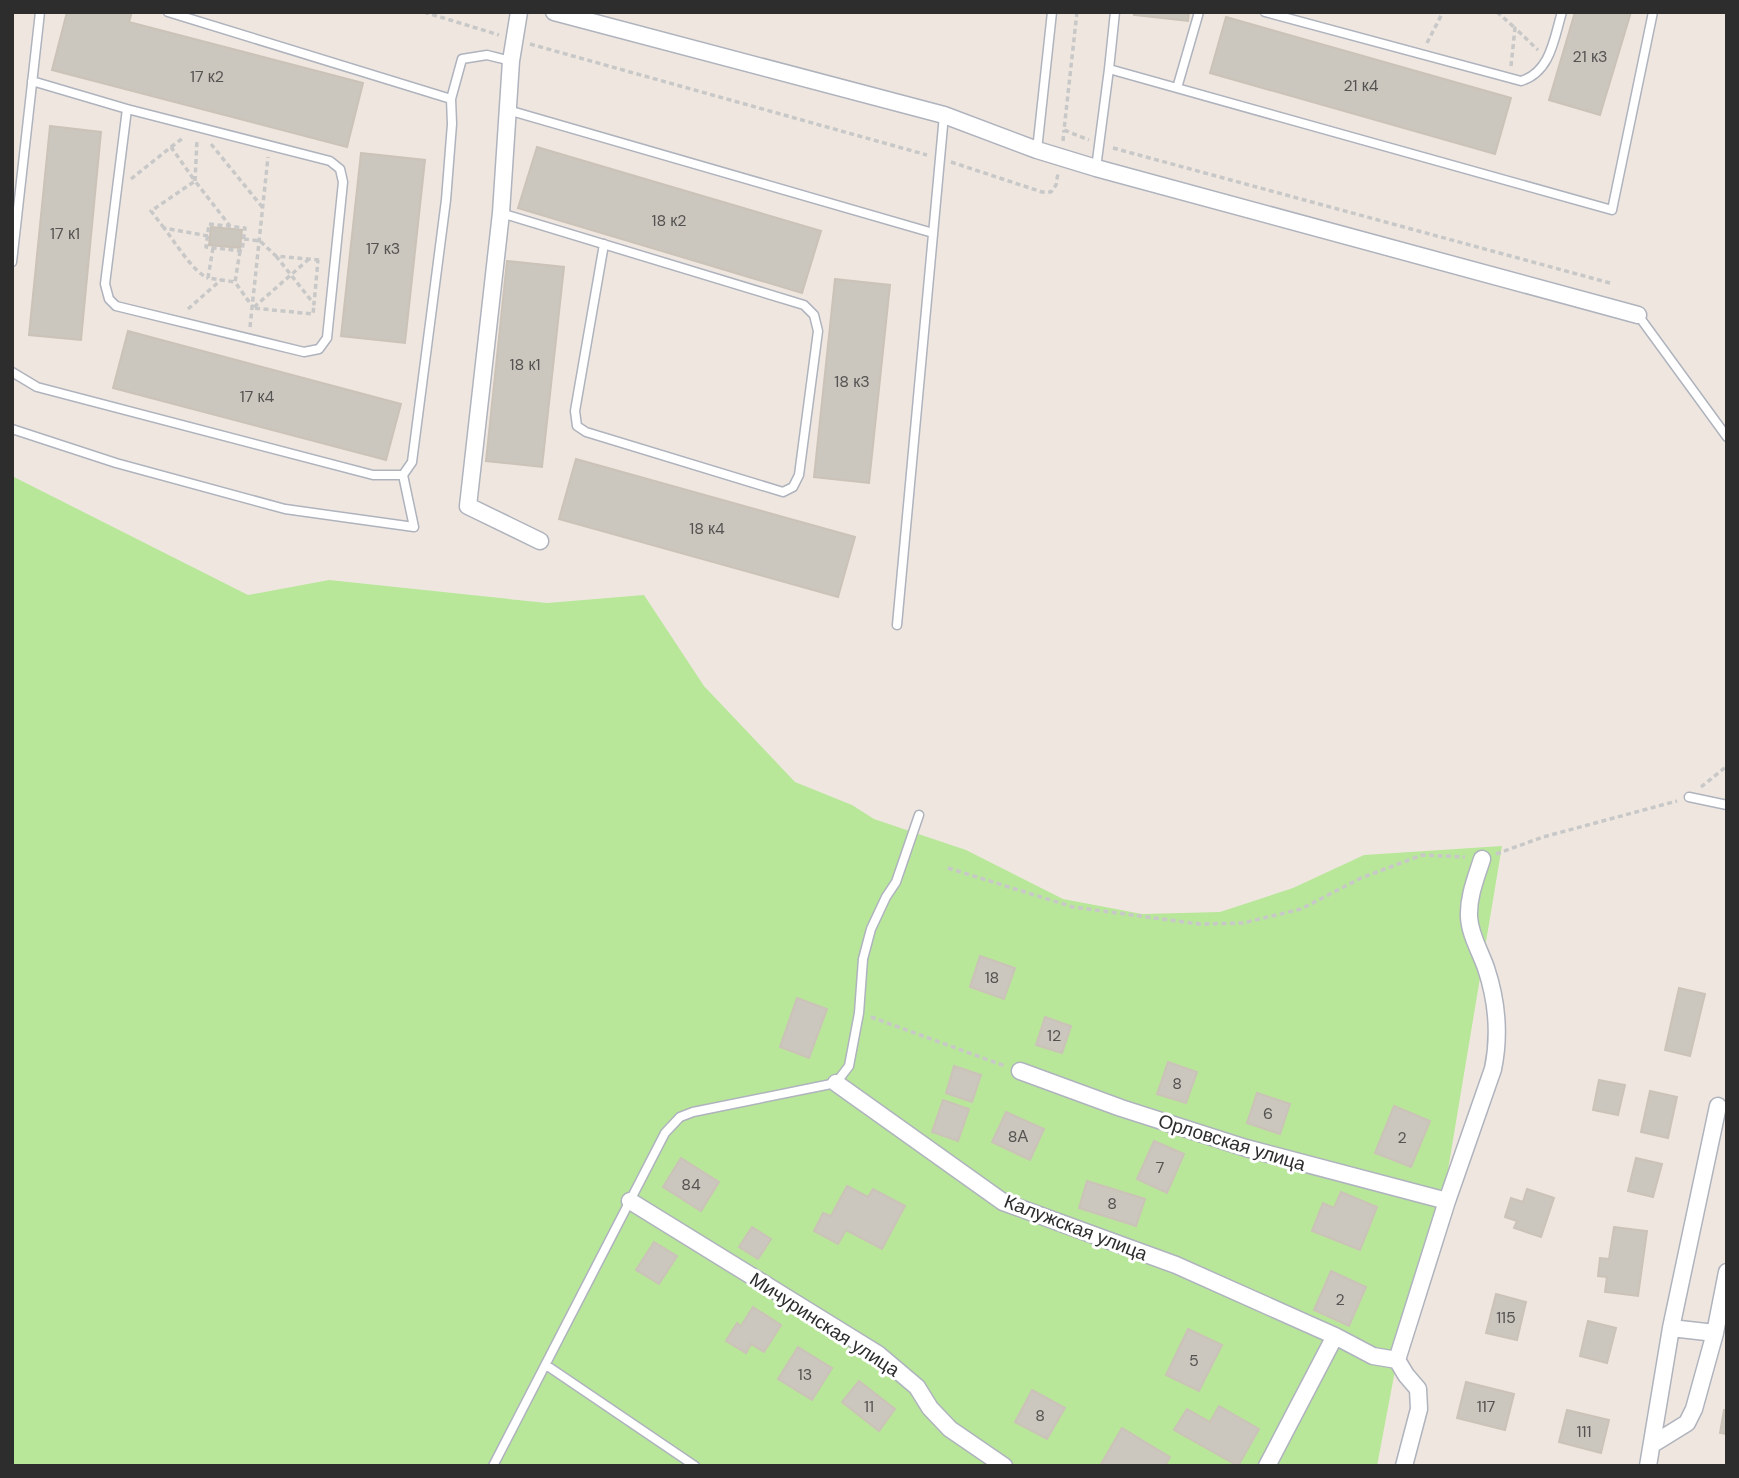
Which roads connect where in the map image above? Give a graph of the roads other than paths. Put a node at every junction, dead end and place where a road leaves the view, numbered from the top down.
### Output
1 (40, 12) edge
2 (168, 12) edge
3 (519, 12) edge
4 (555, 12) edge
5 (1052, 12) edge
6 (1115, 12) edge
7 (1199, 12) edge
8 (1265, 12) edge
9 (1562, 12) edge
10 (1653, 12) edge
11 (511, 61) junction
12 (1109, 69) junction
13 (32, 81) junction
14 (1177, 88) junction
15 (451, 99) junction
16 (127, 110) junction
17 (508, 110) junction
18 (944, 115) junction
19 (1037, 150) junction
20 (1096, 168) junction
21 (501, 213) junction
22 (933, 233) junction
23 (604, 244) junction
24 (12, 262) edge
25 (1638, 315) joint
26 (12, 372) edge
27 (12, 429) edge
28 (1727, 437) edge
29 (403, 475) junction
30 (540, 541) dead end
31 (898, 625) dead end
32 (1689, 797) road end
33 (1727, 805) edge
34 (919, 815) dead end
35 (1482, 859) road end
36 (1020, 1072) road end
37 (836, 1083) junction
38 (1718, 1106) dead end
39 (630, 1201) junction
40 (1447, 1201) junction
41 (1727, 1272) edge
42 (1671, 1328) junction
43 (1715, 1333) junction
44 (1335, 1336) junction
45 (1397, 1360) junction
46 (546, 1365) junction
47 (1653, 1444) junction
48 (493, 1466) edge
49 (695, 1466) edge
50 (1004, 1466) edge
51 (1266, 1466) edge
52 (1404, 1466) edge
53 (1648, 1466) edge

1 - 13 lane
2 - 15 lane
3 - 11 street
4 - 18 street
5 - 19 lane
6 - 12 lane
7 - 14 lane
8 - 9 lane
10 - 14 lane
11 - 15 lane
11 - 17 street
12 - 14 lane
12 - 20 lane
13 - 16 lane
13 - 24 lane
15 - 29 lane
16 - 16 lane
17 - 21 street
17 - 22 lane
18 - 19 street
18 - 22 lane
19 - 20 street
20 - 25 street
21 - 23 lane
21 - 30 street
22 - 31 lane
23 - 23 lane
25 - 28 lane
26 - 29 lane
27 - 29 lane
32 - 33 lane
34 - 37 lane
35 - 40 street
36 - 40 street, Орловская улица
37 - 39 lane
37 - 44 street, Калужская улица
38 - 42 street
39 - 46 lane
39 - 50 street, Мичуринская улица
40 - 45 street
41 - 43 street
42 - 43 street
42 - 47 street
43 - 47 street
44 - 45 street, Калужская улица
44 - 51 street
45 - 52 street
46 - 48 lane
46 - 49 lane
47 - 53 street

